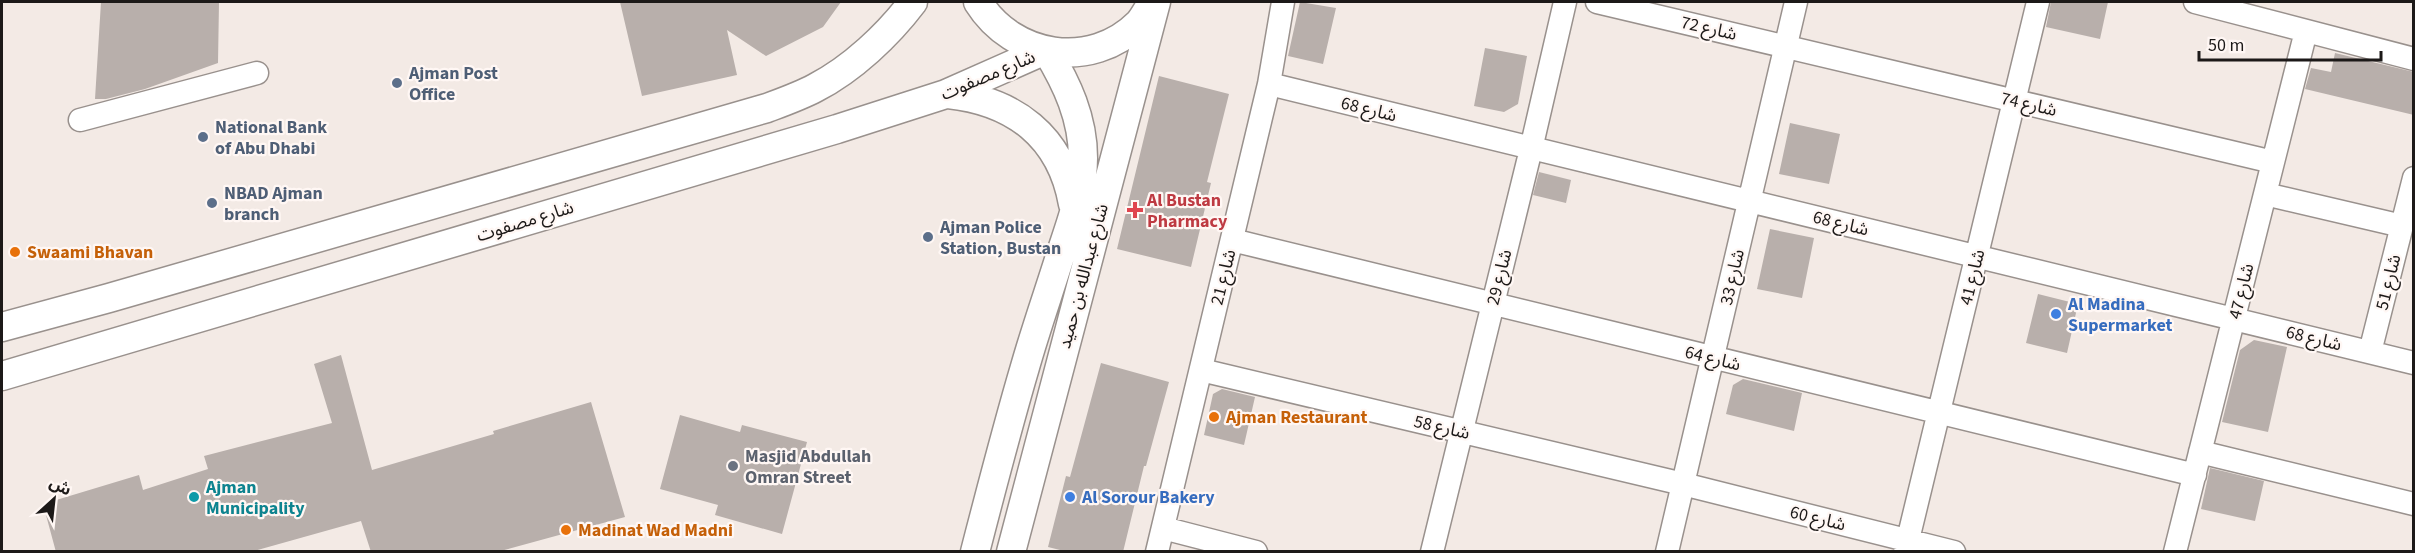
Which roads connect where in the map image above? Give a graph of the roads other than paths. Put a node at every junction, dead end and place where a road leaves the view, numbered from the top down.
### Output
1 (913, 2) edge
2 (978, 2) edge
3 (1155, 2) edge
4 (1283, 2) edge
5 (1565, 2) edge
6 (1597, 2) edge
7 (1796, 2) edge
8 (2038, 2) edge
9 (2195, 2) edge
10 (2306, 31) junction
11 (1785, 46) junction
12 (1045, 51) junction
13 (2414, 59) edge
14 (257, 73) dead end
15 (1269, 84) junction
16 (945, 94) junction
17 (2015, 100) junction
18 (80, 120) dead end
19 (1531, 149) junction
20 (2273, 162) junction
21 (2414, 178) edge
22 (2265, 194) junction
23 (1749, 201) junction
24 (1075, 212) junction
25 (2407, 213) edge
26 (1232, 240) junction
27 (1977, 256) junction
28 (109, 298) junction
29 (1492, 304) junction
30 (2234, 318) junction
31 (2, 327) edge
32 (2370, 352) junction
33 (70, 356) junction
34 (1713, 358) junction
35 (2414, 363) edge
36 (1201, 370) junction
37 (2, 376) edge
38 (1939, 413) junction
39 (1460, 431) junction
40 (2200, 452) junction
41 (2194, 475) junction
42 (1683, 484) junction
43 (2414, 504) edge
44 (1162, 528) junction
45 (1906, 546) edge
46 (975, 552) edge
47 (1011, 552) edge
48 (1157, 552) edge
49 (1256, 552) edge
50 (1432, 552) edge
51 (1667, 552) edge
52 (1954, 552) edge
53 (2175, 552) edge

1 - 28 street
2 - 12 street
3 - 12 street
3 - 47 street, شارع عبدالله بن حميد
4 - 15 street, شارع 21
5 - 19 street, شارع 29
6 - 11 street, شارع 72
7 - 11 street, شارع 33
8 - 17 street, شارع 41
9 - 10 street
10 - 13 street
10 - 20 street, شارع 47
11 - 17 street, شارع 74
11 - 23 street, شارع 33
12 - 16 street, شارع مصفوت
12 - 24 street, شارع عبدالله بن حميد
14 - 18 street
15 - 19 street, شارع 68
15 - 26 street, شارع 21
16 - 24 street
16 - 33 street, شارع مصفوت
17 - 20 street, شارع 74
17 - 27 street, شارع 41
19 - 23 street, شارع 68
19 - 29 street, شارع 29
20 - 22 street, شارع 47
21 - 25 street, شارع 51
22 - 25 street
22 - 30 street, شارع 47
23 - 27 street, شارع 68
23 - 34 street, شارع 33
24 - 46 street, شارع عبدالله بن حميد
25 - 32 street, شارع 51
26 - 29 street, شارع 64
26 - 36 street, شارع 21
27 - 30 street, شارع 68
27 - 38 street, شارع 41
28 - 31 street
28 - 33 street
29 - 34 street, شارع 64
29 - 39 street, شارع 29
30 - 32 street, شارع 68
30 - 40 street, شارع 47
32 - 35 street, شارع 68
33 - 37 street, شارع مصفوت
34 - 38 street, شارع 64
34 - 42 street, شارع 33
36 - 39 street, شارع 58
36 - 44 street, شارع 21
38 - 41 street, شارع 64
38 - 45 street, شارع 41
39 - 42 street, شارع 58
39 - 50 street, شارع 29
40 - 41 street, شارع 47
40 - 43 street
41 - 53 street, شارع 47
42 - 45 street, شارع 60
42 - 51 street, شارع 33
44 - 48 street, شارع 21
44 - 49 street
45 - 52 street, شارع 60

